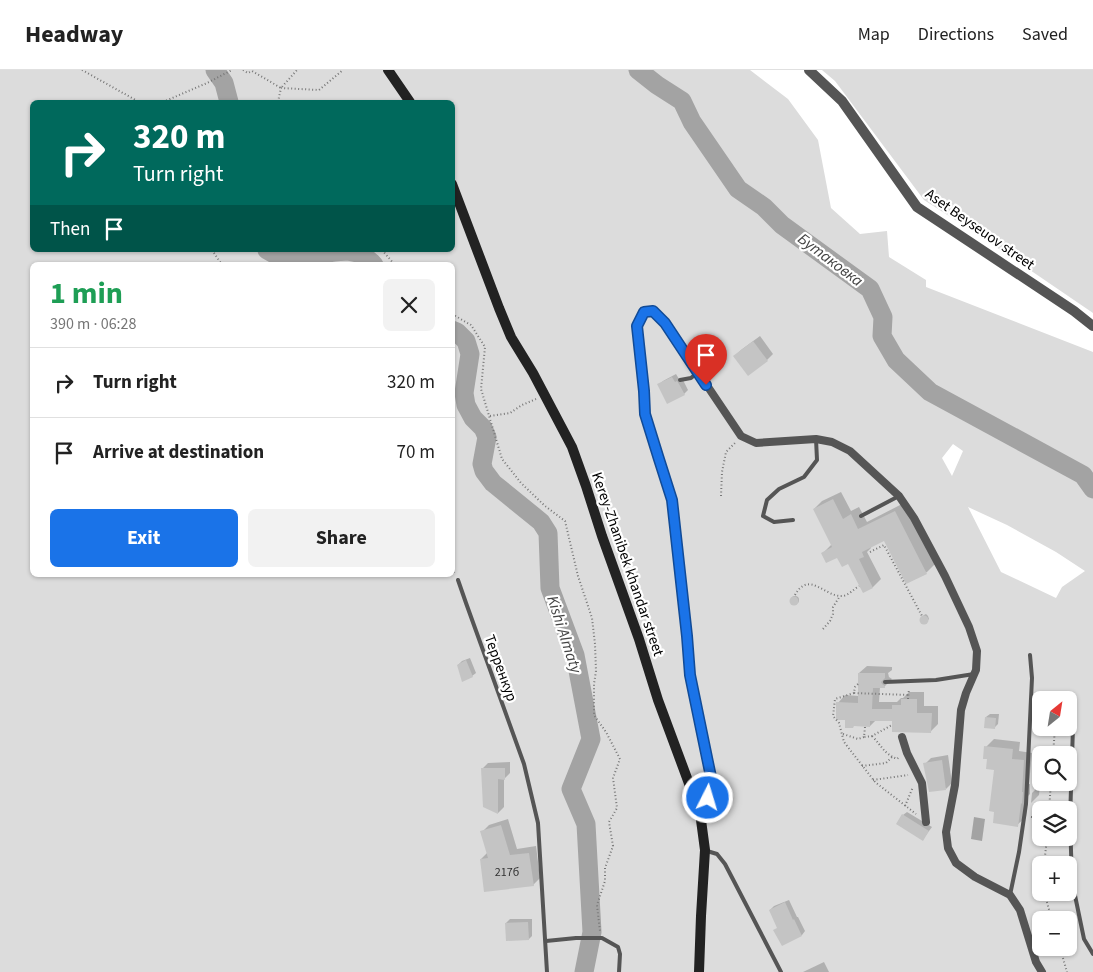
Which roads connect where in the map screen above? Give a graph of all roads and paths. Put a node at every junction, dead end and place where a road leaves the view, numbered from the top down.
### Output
1 (82, 70) edge
2 (232, 70) edge
3 (244, 70) edge
4 (296, 70) edge
5 (343, 70) edge
6 (388, 70) edge
7 (809, 70) edge
8 (281, 88) junction
9 (135, 100) edge
10 (168, 100) edge
11 (278, 100) edge
12 (409, 100) edge
13 (455, 194) edge
14 (384, 252) edge
15 (392, 262) edge
16 (455, 316) edge
17 (1093, 326) edge
18 (698, 372) junction
19 (680, 380) dead end
20 (545, 395) junction
21 (490, 416) junction
22 (741, 436) junction
23 (816, 440) junction
24 (721, 496) dead end
25 (899, 496) junction
26 (861, 516) dead end
27 (793, 520) dead end
28 (870, 552) dead end
29 (458, 580) dead end
30 (859, 586) dead end
31 (795, 595) dead end
32 (840, 596) junction
33 (922, 616) dead end
34 (823, 629) dead end
35 (1030, 655) dead end
36 (974, 674) junction
37 (909, 681) junction
38 (885, 682) dead end
39 (858, 684) dead end
40 (854, 693) junction
41 (892, 725) dead end
42 (865, 727) dead end
43 (842, 734) junction
44 (872, 736) junction
45 (1073, 736) edge
46 (864, 737) junction
47 (902, 737) dead end
48 (907, 752) junction
49 (892, 756) junction
50 (862, 766) junction
51 (918, 775) junction
52 (874, 780) junction
53 (696, 805) junction
54 (905, 806) junction
55 (1024, 816) junction
56 (1032, 817) edge
57 (926, 822) joint
58 (705, 850) junction
59 (1010, 895) junction
60 (602, 938) junction
61 (546, 941) junction
62 (1093, 954) edge
63 (1062, 956) edge
64 (547, 972) edge
65 (619, 972) edge
66 (699, 972) edge
67 (780, 972) edge
68 (1042, 972) edge
69 (1067, 972) edge

1 - 9 path
2 - 10 path
3 - 8 path
4 - 8 path
5 - 8 path
6 - 12 main road
7 - 17 street, Aset Beyseuov street
8 - 11 path
13 - 20 main road, Kerey-Zhanibek khandar street
14 - 15 path
16 - 21 path
18 - 19 lane
18 - 22 street
18 - 53 street
20 - 21 path
20 - 53 main road, Kerey-Zhanibek khandar street
21 - 60 path
22 - 23 street
22 - 24 path
23 - 25 street
23 - 27 lane
25 - 26 lane
25 - 36 street
28 - 33 path
29 - 61 lane, Терренкур
30 - 32 path
31 - 32 path
32 - 34 path
35 - 55 lane
36 - 37 lane
36 - 59 street
37 - 38 lane
37 - 40 path
39 - 40 path
40 - 43 path
41 - 44 path
42 - 46 path
43 - 46 path
43 - 50 path
44 - 46 path
44 - 49 path
45 - 62 lane
47 - 48 street
48 - 49 path
48 - 51 street
49 - 50 path
50 - 52 path
51 - 52 path
51 - 54 path
51 - 57 street
52 - 54 path
53 - 58 main road, Kerey-Zhanibek khandar street
54 - 57 path
55 - 56 path
55 - 59 lane
58 - 66 main road, Kerey-Zhanibek khandar street
58 - 67 lane
59 - 68 street
60 - 61 lane
60 - 65 lane
61 - 64 lane, Терренкур
63 - 69 path

